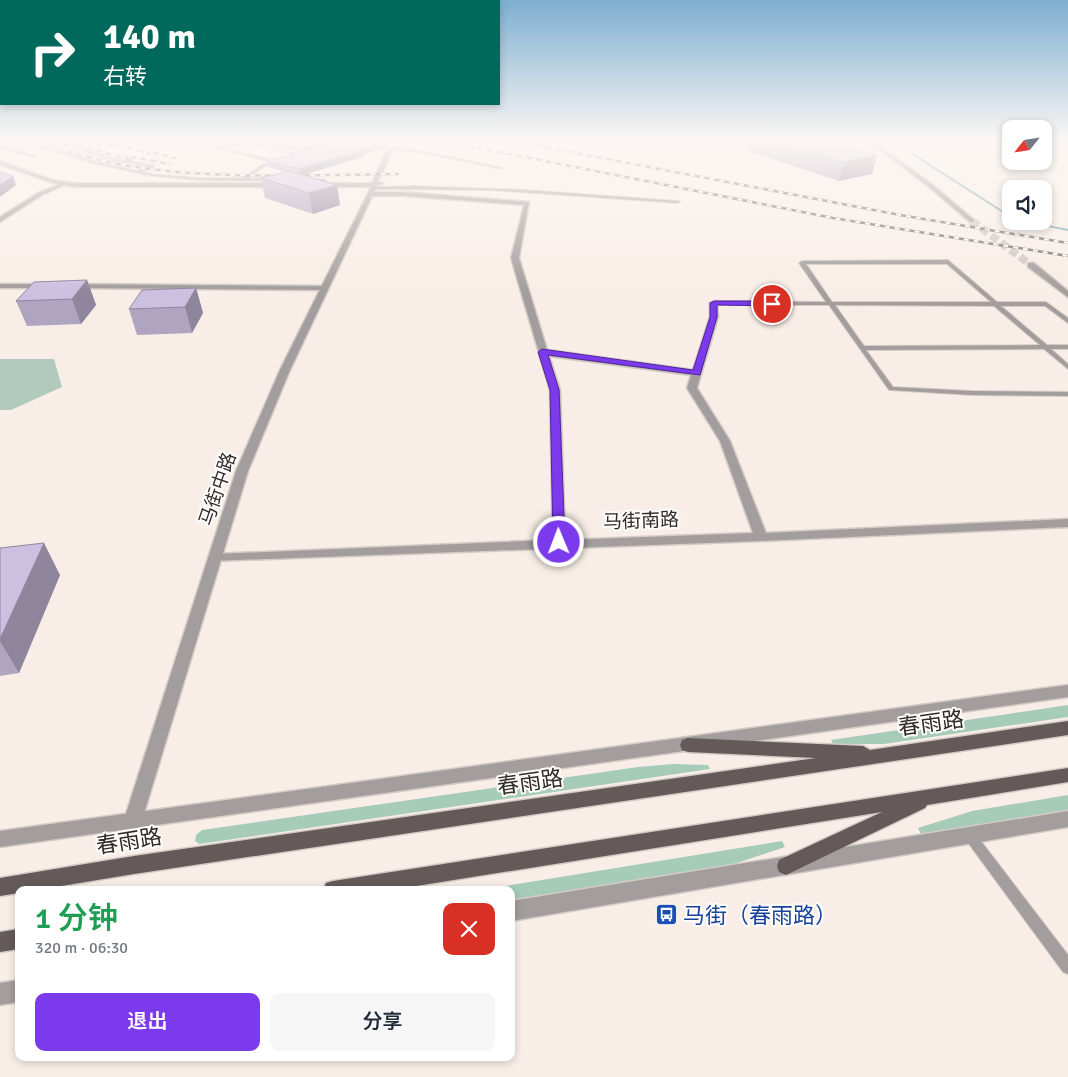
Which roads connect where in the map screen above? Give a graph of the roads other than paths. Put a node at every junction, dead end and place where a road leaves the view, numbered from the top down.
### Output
1 (46, 191) edge
2 (373, 191) edge
3 (388, 191) edge
4 (538, 191) edge
5 (937, 191) edge
6 (678, 202) dead end
7 (0, 220) edge
8 (972, 221) tunnel mouth
9 (1031, 265) tunnel mouth
10 (0, 286) edge
11 (324, 288) junction
12 (1068, 295) edge
13 (714, 303) joint
14 (830, 304) junction
15 (996, 304) junction
16 (1068, 322) edge
17 (1046, 347) junction
18 (1068, 347) edge
19 (862, 348) junction
20 (542, 352) junction
21 (1068, 367) edge
22 (697, 373) junction
23 (1068, 394) edge
24 (1068, 524) edge
25 (761, 537) junction
26 (559, 542) junction
27 (215, 558) junction
28 (1068, 691) edge
29 (1068, 728) edge
30 (688, 745) junction
31 (893, 754) junction
32 (1068, 774) edge
33 (933, 796) junction
34 (1068, 819) edge
35 (133, 820) junction
36 (970, 836) junction
37 (0, 839) edge
38 (786, 866) junction
39 (359, 886) edge
40 (0, 887) edge
41 (515, 910) edge
42 (15, 940) edge
43 (0, 942) edge
44 (1068, 967) edge
45 (15, 992) edge
46 (0, 994) edge

1 - 7 street
2 - 11 street, 马街中路
3 - 20 street
4 - 6 lane
5 - 8 street
9 - 12 street
10 - 11 street
11 - 27 street, 马街中路
13 - 14 lane
13 - 22 street
14 - 15 lane
14 - 15 lane
14 - 19 lane
15 - 16 lane
15 - 17 lane
17 - 18 lane
17 - 19 lane
17 - 21 lane
19 - 23 lane
20 - 22 street
20 - 26 street
22 - 25 street
24 - 25 street, 马街南路
25 - 26 street, 马街南路
26 - 27 street, 马街南路
27 - 35 street, 马街中路
28 - 30 street
29 - 31 main road, 春雨路
30 - 31 main road
30 - 35 street
31 - 40 main road, 春雨路
32 - 33 main road
33 - 38 main road
33 - 39 main road
34 - 36 street
35 - 37 street
36 - 38 street
36 - 44 lane
38 - 41 street
42 - 43 main road
45 - 46 street

